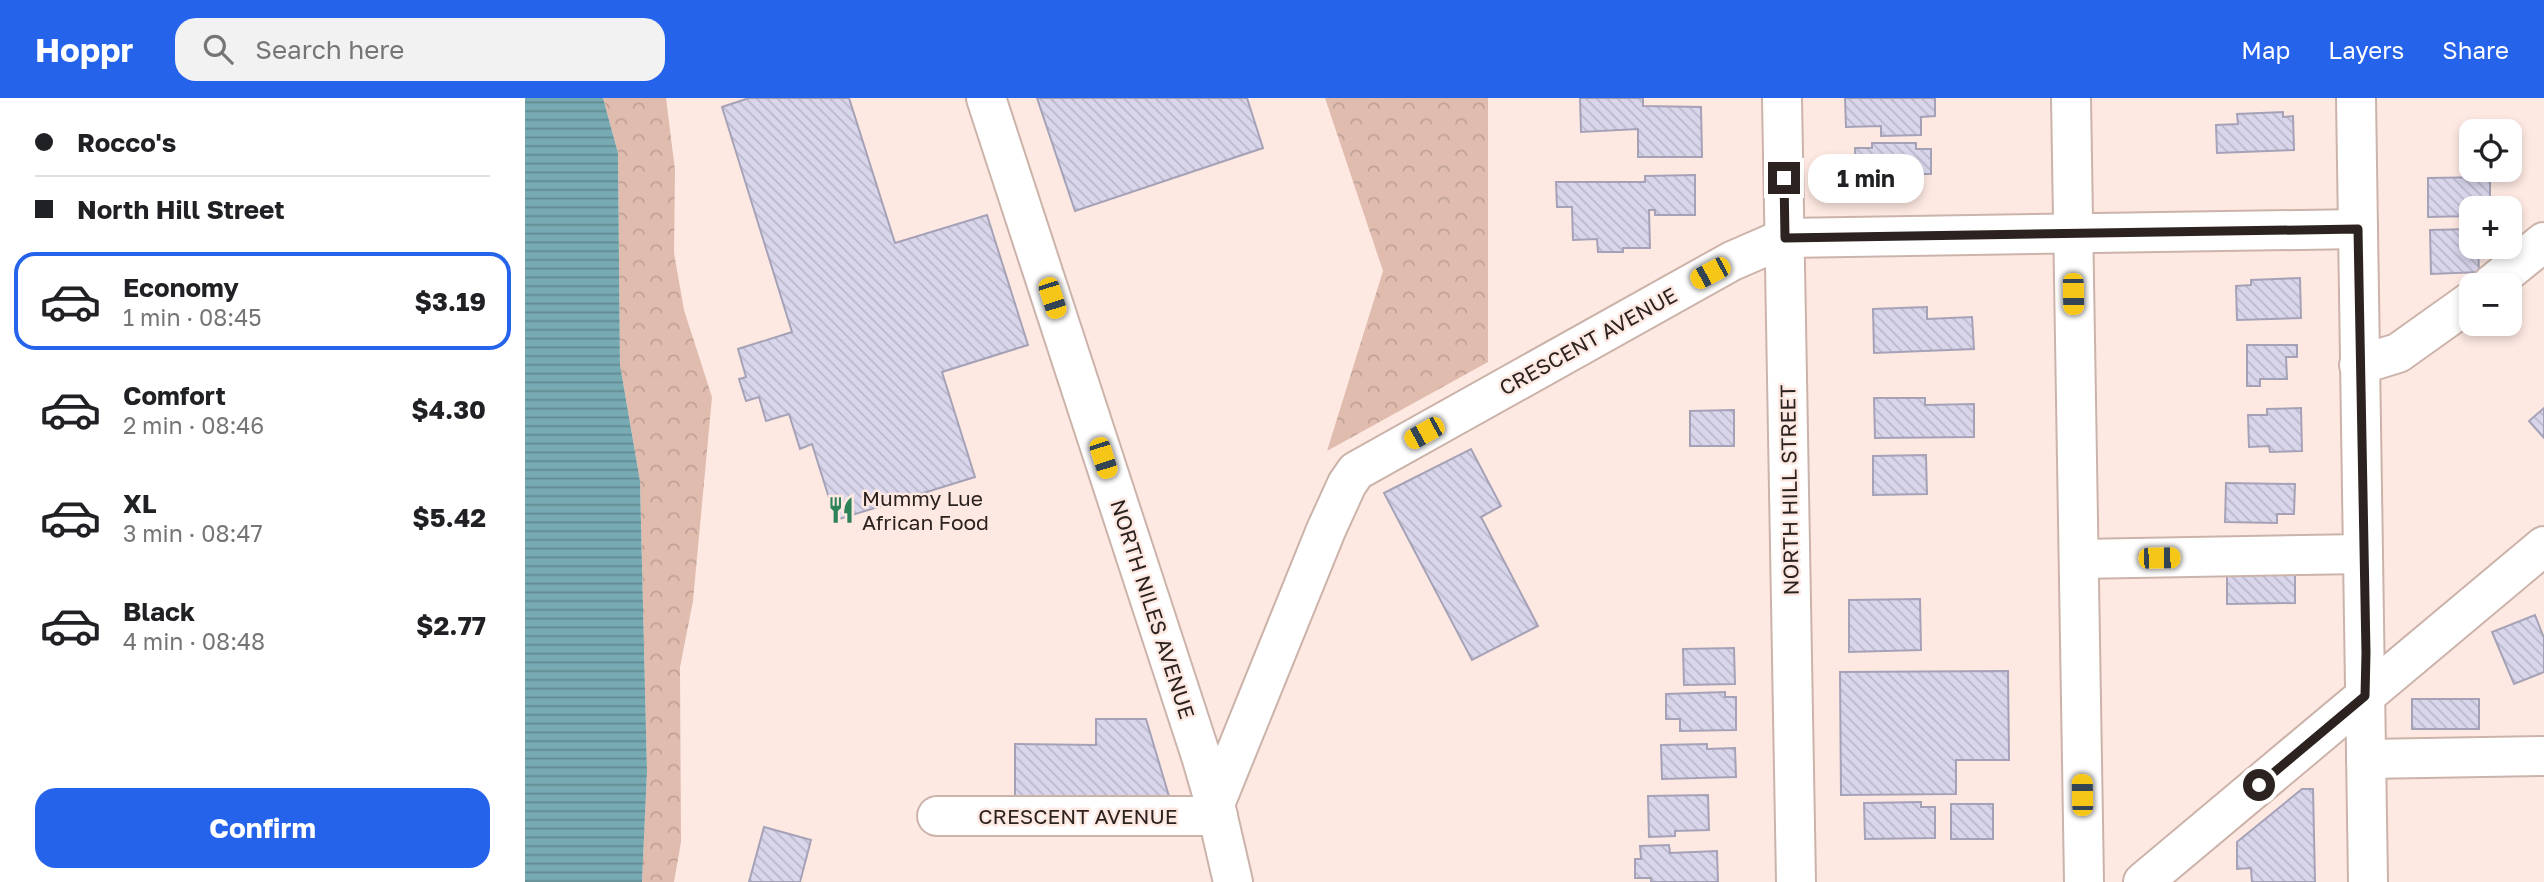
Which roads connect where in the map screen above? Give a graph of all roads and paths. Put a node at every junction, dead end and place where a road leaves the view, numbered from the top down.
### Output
1 (986, 98) edge
2 (1782, 98) edge
3 (2071, 98) edge
4 (2355, 98) edge
5 (2358, 229) junction
6 (2072, 233) junction
7 (1785, 238) junction
8 (2544, 242) edge
9 (2506, 273) edge
10 (2459, 310) edge
11 (2359, 365) junction
12 (2544, 546) edge
13 (2363, 554) junction
14 (2078, 559) junction
15 (2365, 696) junction
16 (2544, 756) edge
17 (2366, 759) junction
18 (1217, 810) junction
19 (937, 816) dead end
20 (1233, 882) edge
21 (1796, 882) edge
22 (2084, 882) edge
23 (2143, 882) edge
24 (2368, 882) edge

1 - 18 street, NORTH NILES AVENUE
2 - 7 street, NORTH HILL STREET
3 - 6 street
4 - 5 street
5 - 6 street, CRESCENT AVENUE
5 - 11 street
6 - 7 street, CRESCENT AVENUE
6 - 14 street
7 - 18 street, CRESCENT AVENUE
7 - 21 street, NORTH HILL STREET
8 - 9 street
10 - 11 street
11 - 13 street
12 - 15 street
13 - 14 street
13 - 15 street
14 - 22 street
15 - 17 street
15 - 23 street
16 - 17 street
17 - 24 street
18 - 19 street, CRESCENT AVENUE
18 - 20 street, NORTH NILES AVENUE

